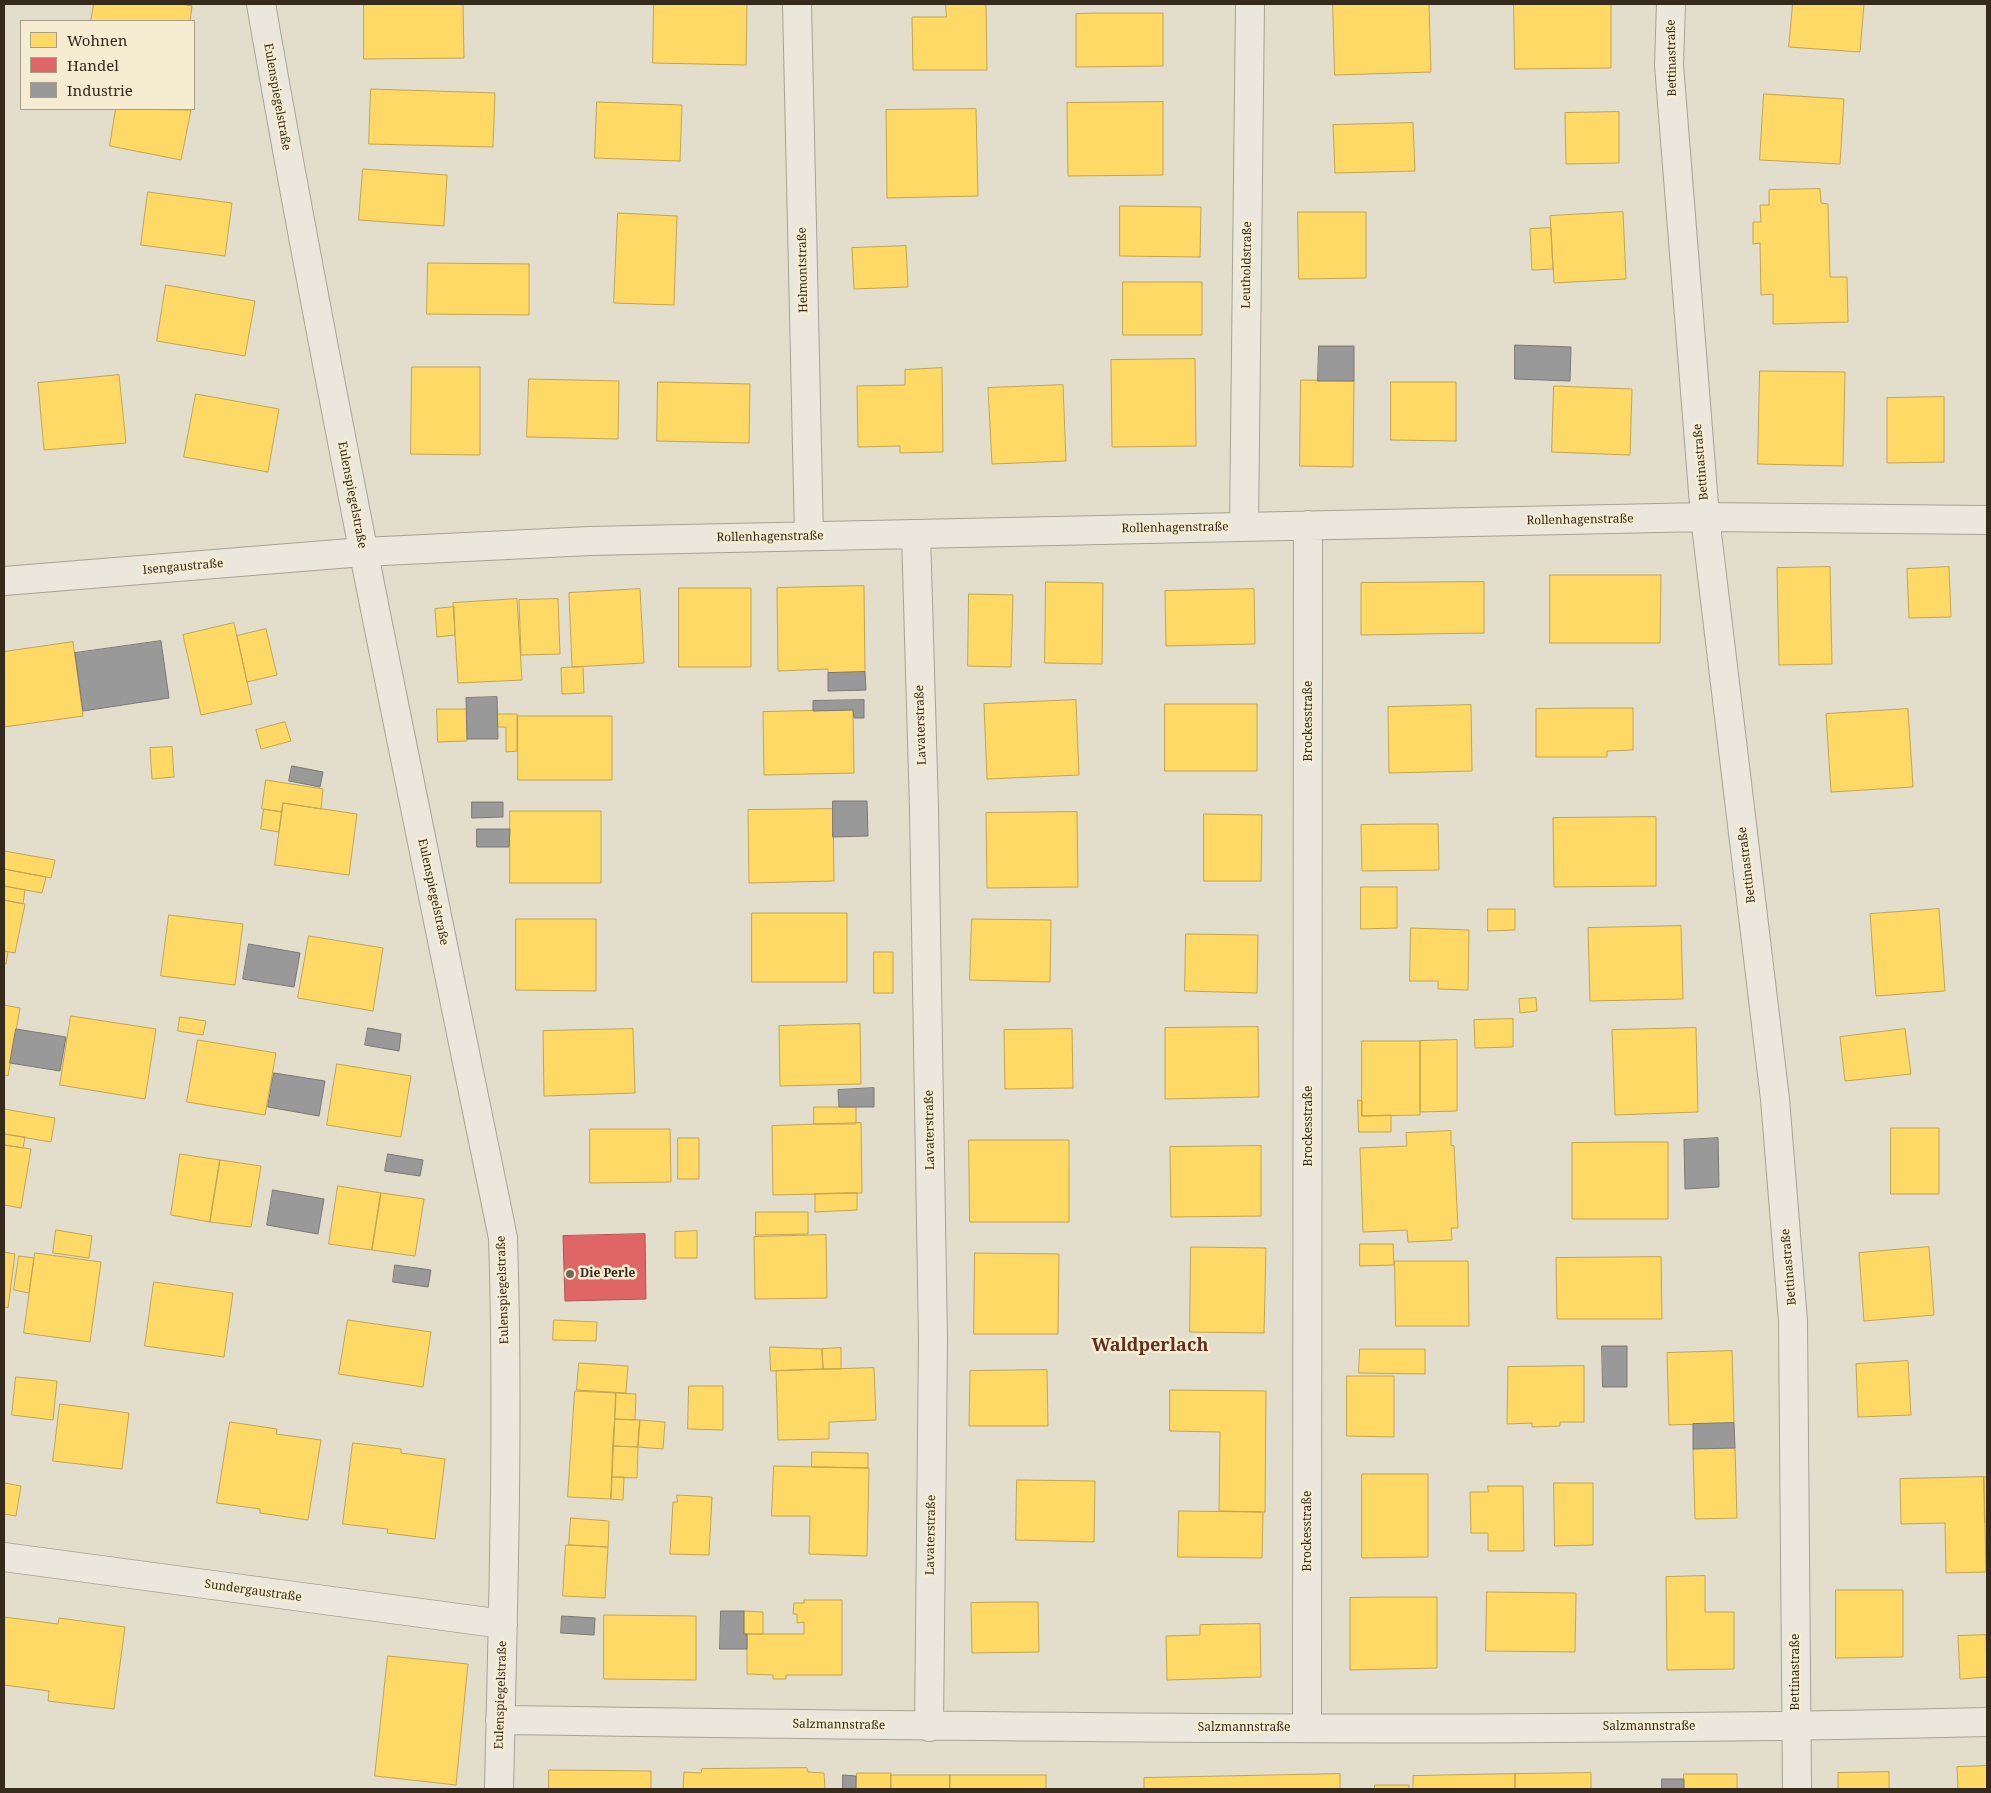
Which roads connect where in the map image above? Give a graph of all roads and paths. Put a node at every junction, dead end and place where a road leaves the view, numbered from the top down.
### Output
1 (261, 4) edge
2 (798, 4) edge
3 (1250, 4) edge
4 (1671, 4) edge
5 (1705, 517) junction
6 (1987, 520) edge
7 (1308, 525) junction
8 (1244, 526) junction
9 (916, 534) junction
10 (809, 536) junction
11 (363, 552) junction
12 (4, 581) edge
13 (4, 1557) edge
14 (503, 1624) junction
15 (500, 1720) junction
16 (1987, 1722) edge
17 (929, 1727) junction
18 (1796, 1727) junction
19 (1307, 1728) junction
20 (499, 1789) edge
21 (1797, 1789) edge

1 - 11 street, Eulenspiegelstraße
2 - 10 street, Helmontstraße
3 - 8 street, Leutholdstraße
4 - 5 street, Bettinastraße
5 - 6 street, Rollenhagenstraße
5 - 7 street, Rollenhagenstraße
5 - 18 street, Bettinastraße
7 - 8 street, Rollenhagenstraße
7 - 19 street, Brockesstraße
8 - 9 street, Rollenhagenstraße
9 - 10 street, Rollenhagenstraße
9 - 17 street, Lavaterstraße
10 - 11 street, Rollenhagenstraße
11 - 12 street, Isengaustraße
11 - 14 street, Eulenspiegelstraße
13 - 14 street, Sundergaustraße
14 - 15 street, Eulenspiegelstraße
15 - 17 street, Salzmannstraße
15 - 20 street, Eulenspiegelstraße
16 - 18 street, Salzmannstraße
17 - 19 street, Salzmannstraße
18 - 19 street, Salzmannstraße
18 - 21 street, Bettinastraße

